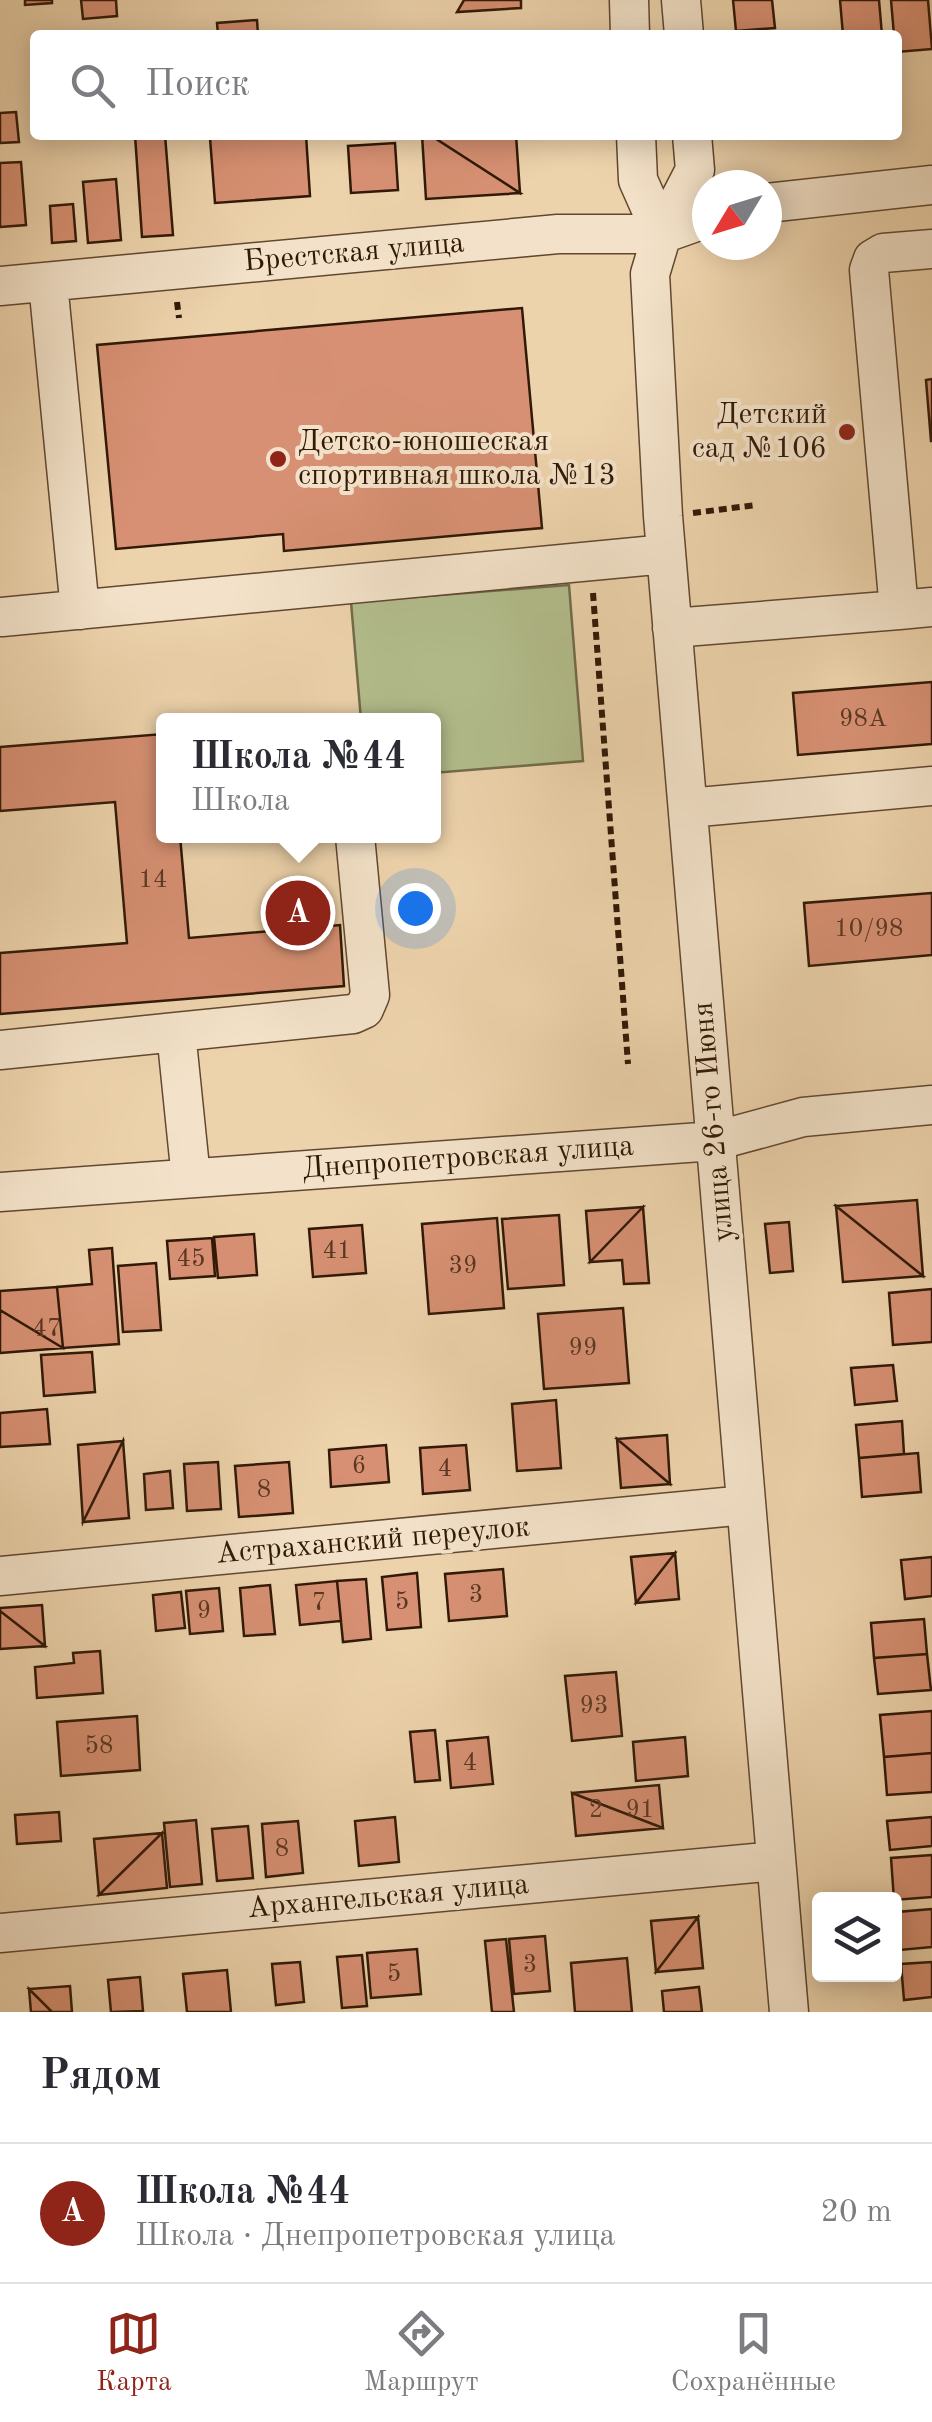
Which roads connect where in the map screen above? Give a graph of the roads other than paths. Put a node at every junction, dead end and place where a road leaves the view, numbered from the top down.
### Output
1 (628, 0) edge
2 (681, 0) edge
3 (630, 30) edge
4 (684, 30) edge
5 (636, 140) edge
6 (692, 140) edge
7 (932, 185) edge
8 (782, 201) edge
9 (692, 223) edge
10 (662, 234) junction
11 (932, 248) edge
12 (48, 282) junction
13 (0, 286) edge
14 (666, 554) junction
15 (916, 608) edge
16 (80, 610) junction
17 (2, 617) edge
18 (672, 628) junction
19 (932, 786) edge
20 (688, 808) junction
21 (355, 843) edge
22 (176, 1032) junction
23 (0, 1050) edge
24 (932, 1105) edge
25 (715, 1141) junction
26 (191, 1178) junction
27 (0, 1192) edge
28 (746, 1505) junction
29 (0, 1576) edge
30 (776, 1861) junction
31 (0, 1933) edge
32 (789, 2012) edge

1 - 3 street
2 - 4 street
5 - 10 street
6 - 10 street, улица 26-го Июня
7 - 8 street
9 - 10 street, Брестская улица
10 - 12 street, Брестская улица
10 - 14 street, улица 26-го Июня
11 - 15 street
12 - 13 street, Брестская улица
12 - 16 street
14 - 16 street
14 - 18 street, улица 26-го Июня
15 - 18 street
16 - 17 street
18 - 20 street, улица 26-го Июня
19 - 20 street
20 - 25 street, улица 26-го Июня
21 - 22 street
22 - 23 street
22 - 26 street
24 - 25 street, Днепропетровская улица
25 - 26 street, Днепропетровская улица
25 - 28 street, улица 26-го Июня
26 - 27 street, Днепропетровская улица
28 - 29 street, Астраханский переулок
28 - 30 street, улица 26-го Июня
30 - 31 street, Архангельская улица
30 - 32 street, улица 26-го Июня

